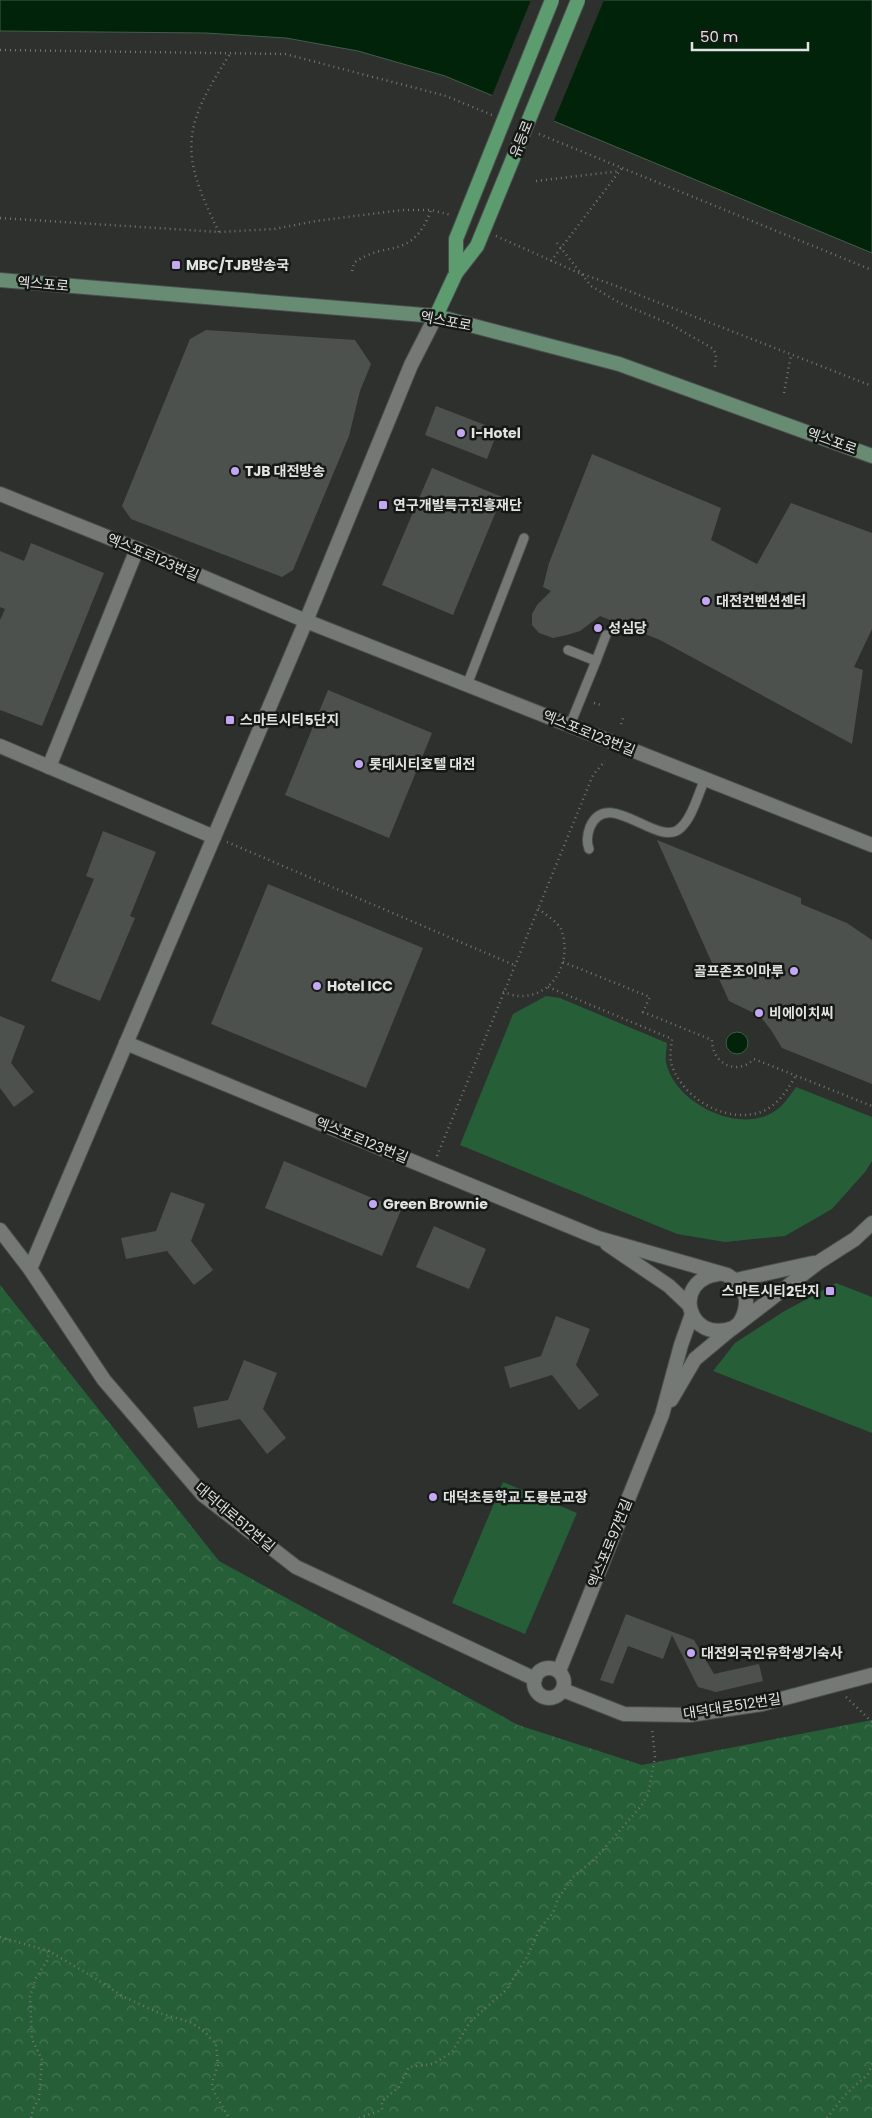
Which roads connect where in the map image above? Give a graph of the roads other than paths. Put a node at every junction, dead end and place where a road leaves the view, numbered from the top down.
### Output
1 (552, 0) edge
2 (578, 0) edge
3 (456, 273) junction
4 (0, 280) edge
5 (436, 316) junction
6 (872, 456) edge
7 (0, 494) edge
8 (524, 538) dead end
9 (137, 549) junction
10 (306, 621) junction
11 (606, 635) dead end
12 (568, 650) dead end
13 (596, 661) junction
14 (467, 684) junction
15 (570, 726) junction
16 (0, 746) edge
17 (48, 767) junction
18 (705, 779) junction
19 (214, 836) junction
20 (872, 845) edge
21 (589, 849) dead end
22 (126, 1043) junction
23 (872, 1223) edge
24 (0, 1230) edge
25 (598, 1238) junction
26 (819, 1262) junction
27 (30, 1269) junction
28 (718, 1274) junction
29 (736, 1280) junction
30 (690, 1310) junction
31 (736, 1325) junction
32 (662, 1415) junction
33 (559, 1671) junction
34 (872, 1675) edge
35 (535, 1679) junction
36 (563, 1690) junction

1 - 3 main road, 유등로, bridge
2 - 3 main road, 유등로, bridge
3 - 5 main road, 유등로
4 - 5 main road, 엑스포로
5 - 6 main road, 엑스포로
5 - 10 street
7 - 9 street, 엑스포로123번길
8 - 14 lane
9 - 10 street, 엑스포로123번길
9 - 17 street
10 - 14 street, 엑스포로123번길
10 - 19 street
11 - 13 lane
12 - 13 lane
13 - 15 lane
14 - 15 street, 엑스포로123번길
15 - 18 street, 엑스포로123번길
16 - 17 street
17 - 19 street
18 - 20 street, 엑스포로123번길
18 - 21 lane
19 - 22 street
22 - 25 street, 엑스포로123번길
22 - 27 street
23 - 26 street
24 - 27 street, 대덕대로512번길
25 - 28 street
25 - 30 street
26 - 29 street
26 - 31 street
27 - 35 street, 대덕대로512번길
28 - 29 street
28 - 30 street
29 - 31 street
30 - 31 street
30 - 32 street
31 - 32 street
32 - 33 street, 엑스포로97번길
33 - 35 street
33 - 36 street
34 - 36 street, 대덕대로512번길
35 - 36 street

